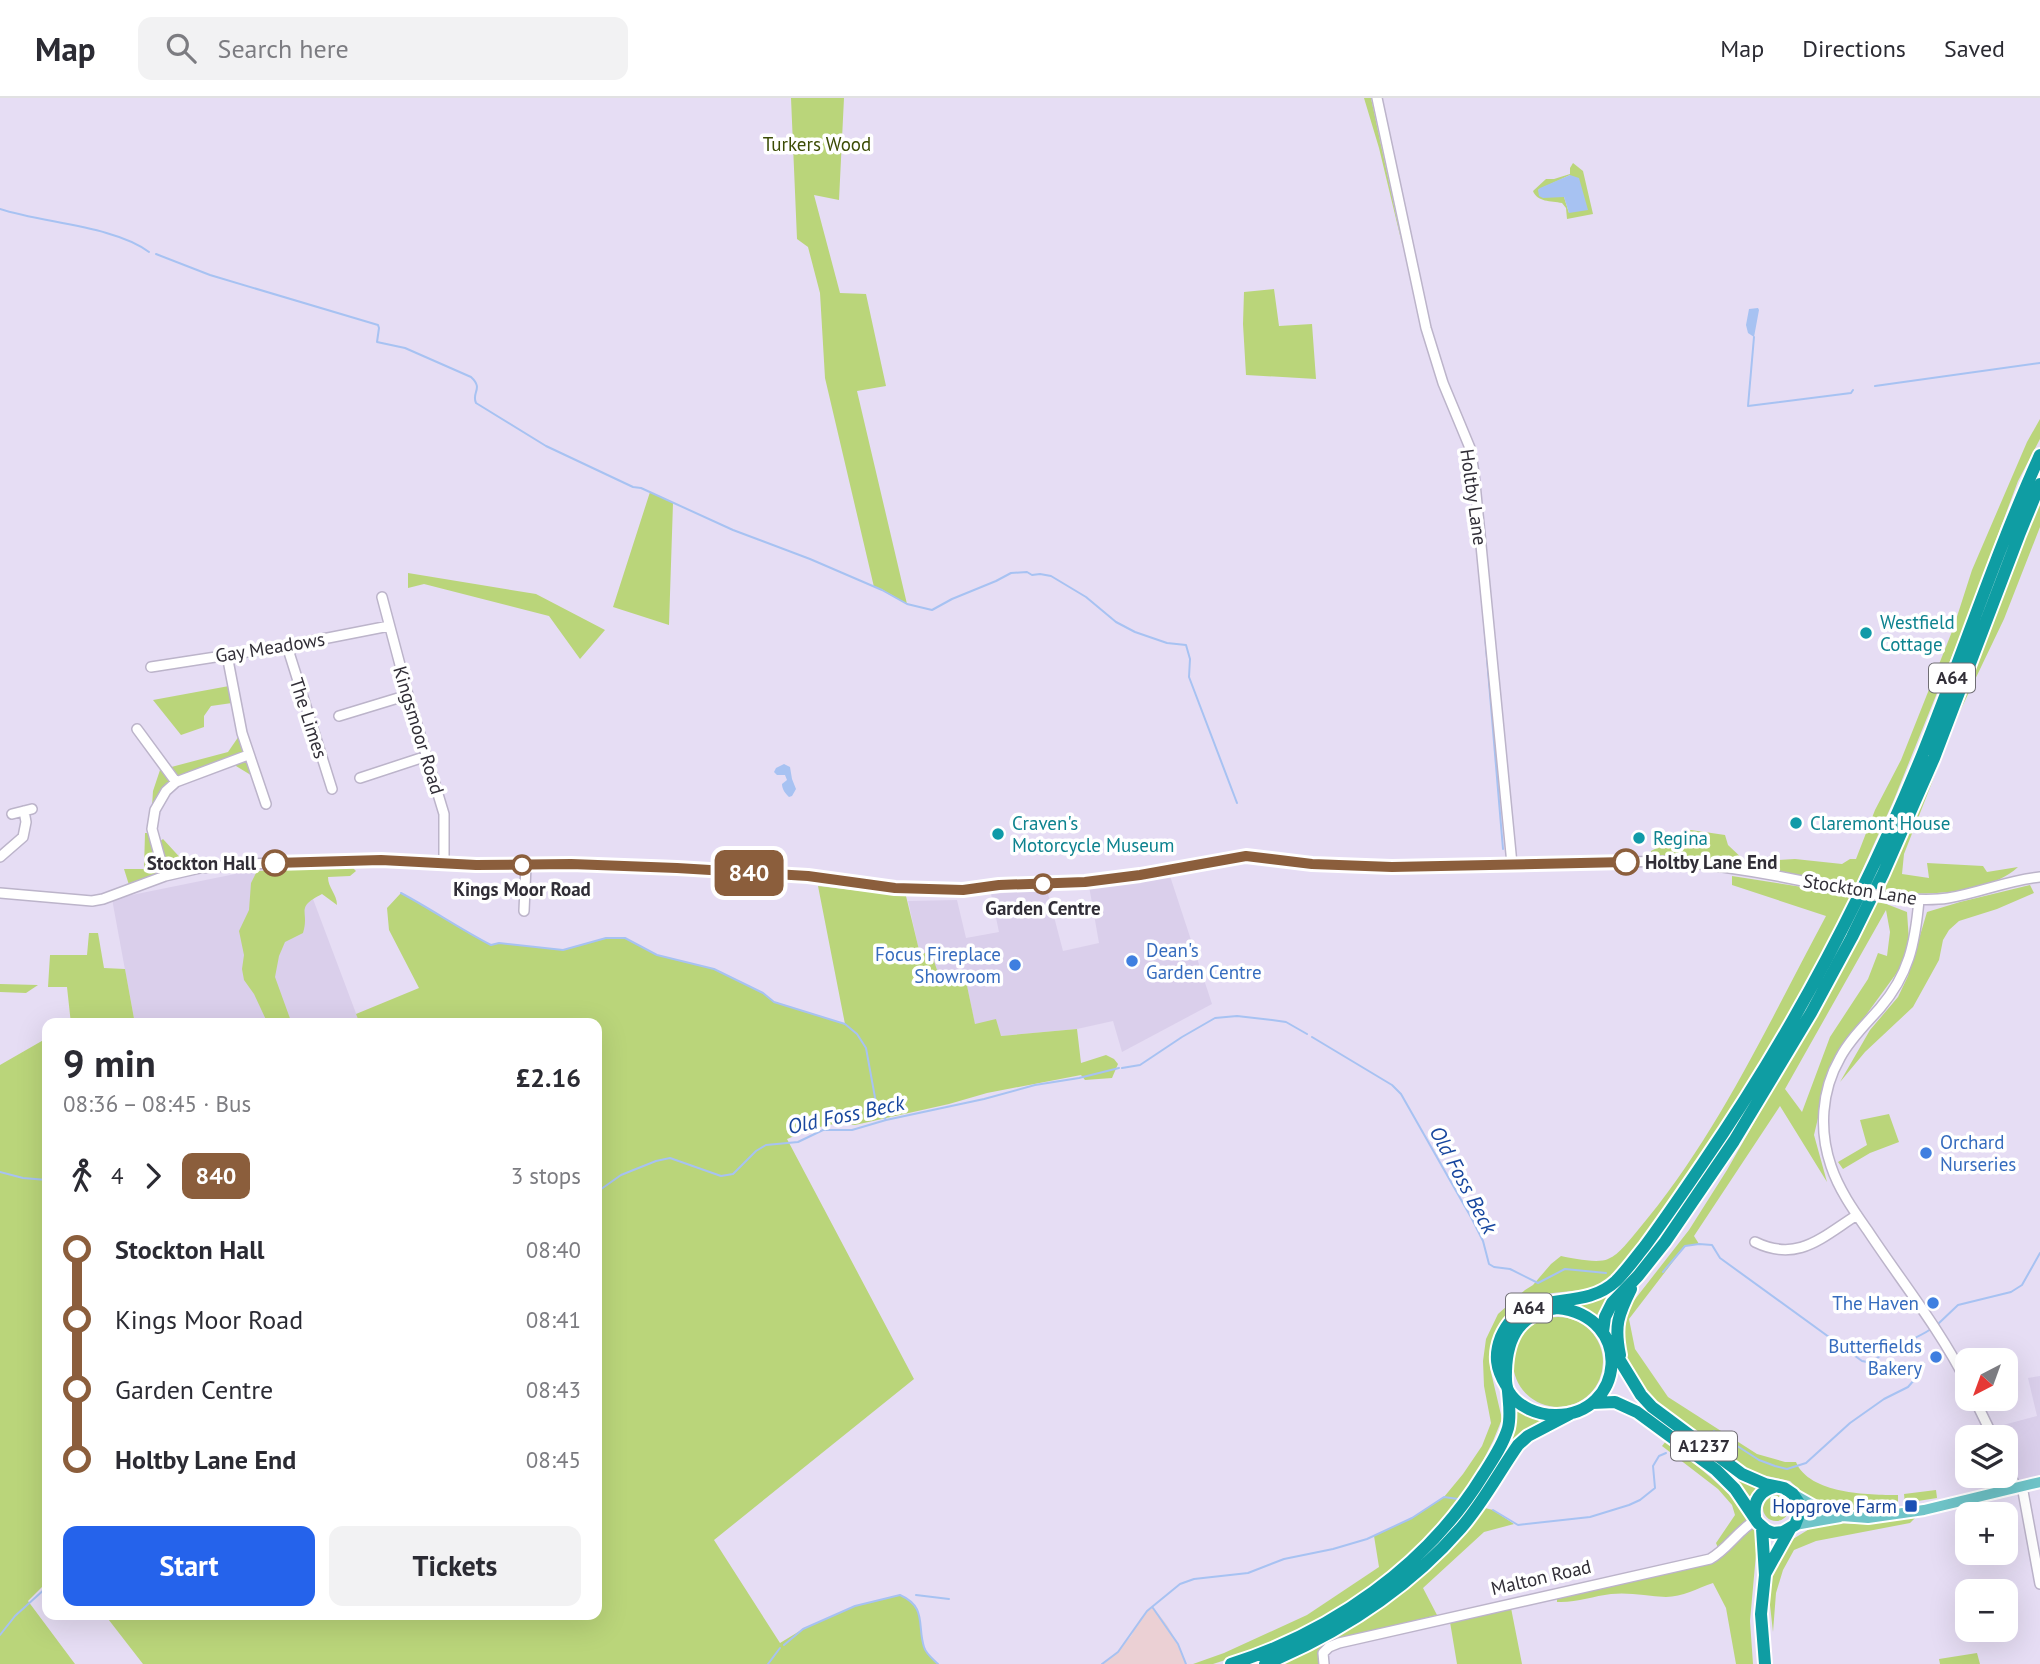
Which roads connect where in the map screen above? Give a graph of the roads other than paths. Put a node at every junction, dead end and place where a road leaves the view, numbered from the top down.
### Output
1 (1377, 98) edge
2 (2040, 455) edge
3 (2040, 484) edge
4 (382, 597) dead end
5 (389, 626) junction
6 (287, 646) junction
7 (227, 655) junction
8 (151, 667) dead end
9 (408, 695) junction
10 (339, 716) dead end
11 (137, 729) dead end
12 (248, 754) junction
13 (427, 756) junction
14 (359, 778) dead end
15 (176, 782) junction
16 (332, 789) dead end
17 (266, 804) dead end
18 (12, 814) dead end
19 (0, 857) edge
20 (444, 863) junction
21 (1512, 864) junction
22 (526, 865) junction
23 (165, 876) junction
24 (2040, 877) edge
25 (0, 893) edge
26 (1919, 900) junction
27 (524, 911) dead end
28 (1857, 1214) junction
29 (1755, 1242) dead end
30 (1638, 1276) junction
31 (1606, 1336) junction
32 (1621, 1360) junction
33 (1955, 1360) edge
34 (1507, 1388) junction
35 (1592, 1403) junction
36 (1570, 1414) junction
37 (1556, 1421) junction
38 (1657, 1427) junction
39 (2040, 1482) edge
40 (1774, 1487) junction
41 (2019, 1487) junction
42 (1793, 1493) junction
43 (1842, 1517) junction
44 (1758, 1521) junction
45 (1793, 1527) junction
46 (1765, 1575) junction
47 (2040, 1584) edge
48 (1321, 1632) junction
49 (1231, 1664) edge
50 (1265, 1664) edge
51 (1324, 1664) edge
52 (1765, 1664) edge

1 - 21 street, Holtby Lane
2 - 34 highway, A64
3 - 30 highway, A64
4 - 5 street, Kingsmoor Road
5 - 6 street, Gay Meadows
5 - 9 street, Kingsmoor Road
6 - 7 street, Gay Meadows
6 - 16 street, The Limes
7 - 8 street, Gay Meadows
7 - 12 street
9 - 10 street
9 - 13 street, Kingsmoor Road
11 - 15 street
12 - 15 street
12 - 17 street
13 - 14 street
13 - 20 street, Kingsmoor Road
15 - 23 street
18 - 19 street
20 - 22 street, Stockton Lane
20 - 23 street, Stockton Lane
21 - 22 street, Stockton Lane
21 - 26 street, Stockton Lane, bridge
22 - 27 street
23 - 25 street, Stockton Lane
24 - 26 street, Stockton Lane
26 - 28 street
28 - 29 street
28 - 33 street
30 - 31 highway, A64
30 - 32 highway, A1237
31 - 32 highway, A1237
31 - 34 highway
31 - 35 highway
32 - 40 highway, A1237
34 - 36 highway
34 - 48 highway, A64
35 - 36 highway
35 - 38 highway, A1237
36 - 37 highway, A64
37 - 38 highway, A64
37 - 48 highway, A64
38 - 44 highway, A1237
39 - 41 main road
40 - 42 highway
40 - 44 highway
41 - 43 main road
41 - 47 street
42 - 43 main road
42 - 45 highway
43 - 45 main road
44 - 45 highway
44 - 46 highway
44 - 51 street, Malton Road
45 - 46 highway
46 - 52 highway
48 - 49 highway, A64
48 - 50 highway, A64

